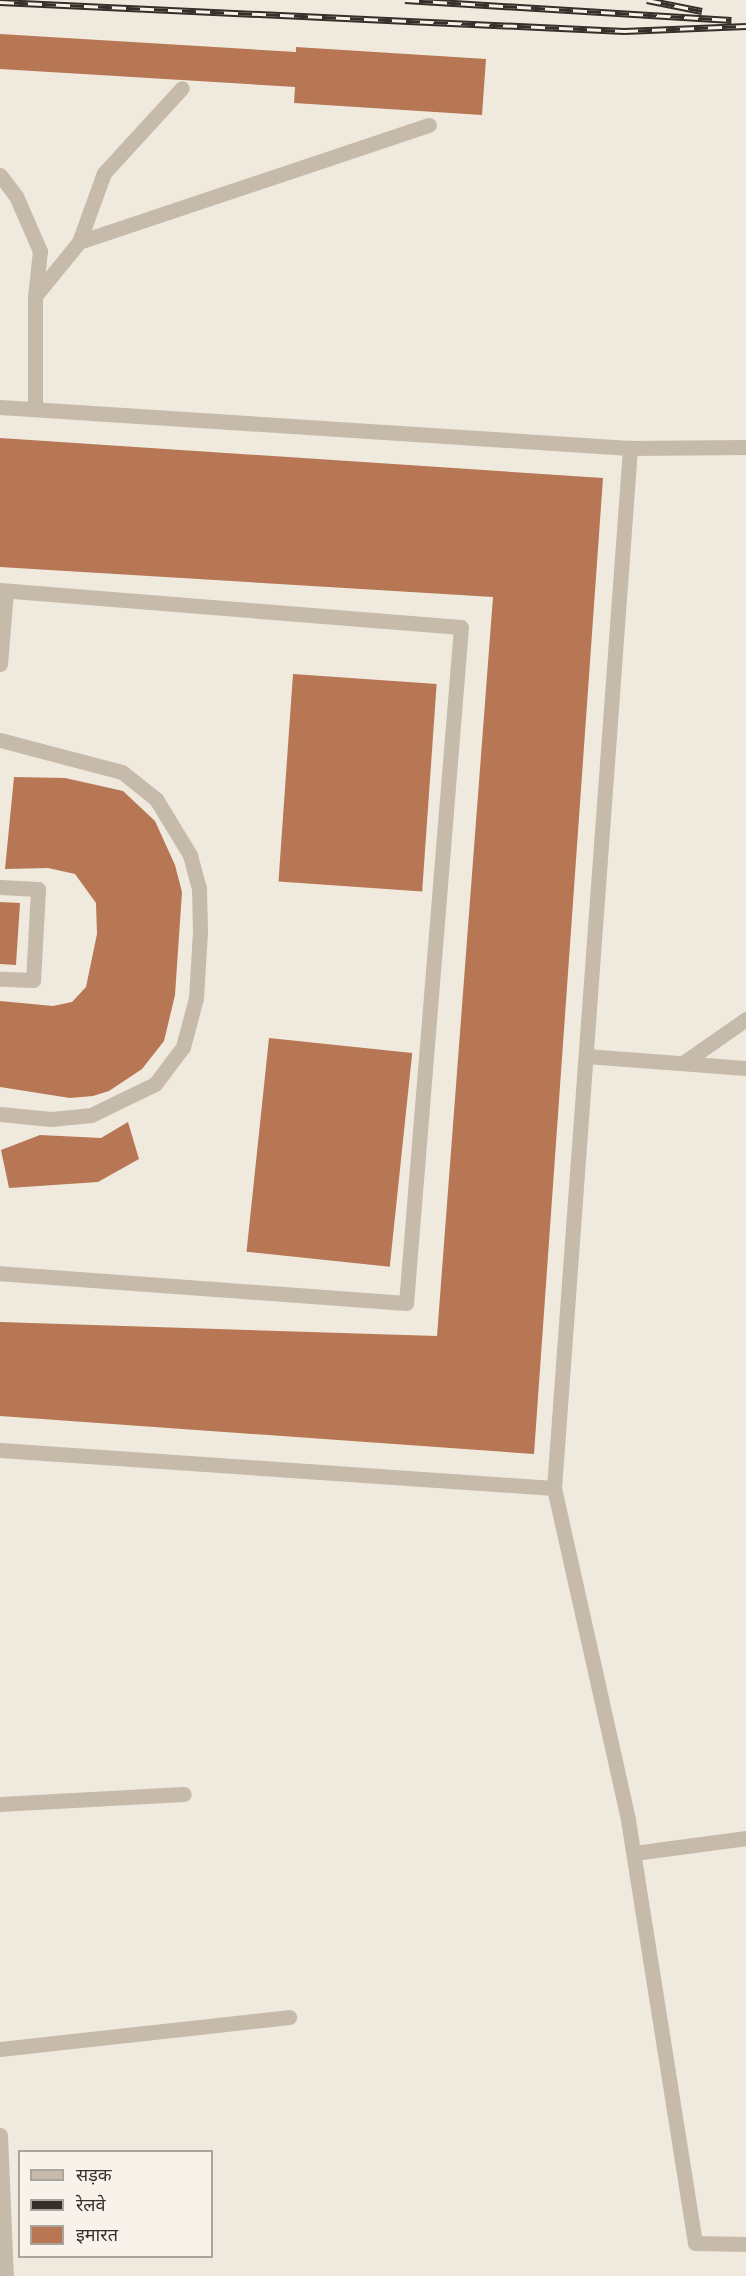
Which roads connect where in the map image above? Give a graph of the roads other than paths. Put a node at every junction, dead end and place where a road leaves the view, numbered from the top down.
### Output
1 (182, 88) dead end
2 (429, 125) dead end
3 (0, 175) edge
4 (78, 242) junction
5 (35, 296) junction
6 (0, 407) edge
7 (35, 409) junction
8 (746, 447) edge
9 (630, 448) junction
10 (3, 591) edge
11 (0, 664) edge
12 (0, 740) edge
13 (0, 887) edge
14 (0, 979) edge
15 (746, 1019) edge
16 (586, 1056) junction
17 (683, 1063) junction
18 (746, 1068) edge
19 (0, 1114) edge
20 (0, 1273) edge
21 (0, 1450) edge
22 (554, 1488) junction
23 (184, 1794) dead end
24 (0, 1804) edge
25 (746, 1838) edge
26 (634, 1853) junction
27 (289, 2017) dead end
28 (0, 2049) edge
29 (0, 2135) edge
30 (2, 2240) edge
31 (746, 2244) edge
32 (6, 2276) edge

1 - 4 street
2 - 4 street
3 - 5 street
4 - 5 street
5 - 7 street
6 - 7 street
7 - 9 street
8 - 9 street
9 - 16 street
10 - 11 street
10 - 20 street
12 - 19 street
13 - 14 street
15 - 17 street
16 - 17 street
16 - 22 street
17 - 18 street
21 - 22 street
22 - 26 street
23 - 24 street
25 - 26 street
26 - 31 street
27 - 28 street
29 - 30 street
30 - 32 street

